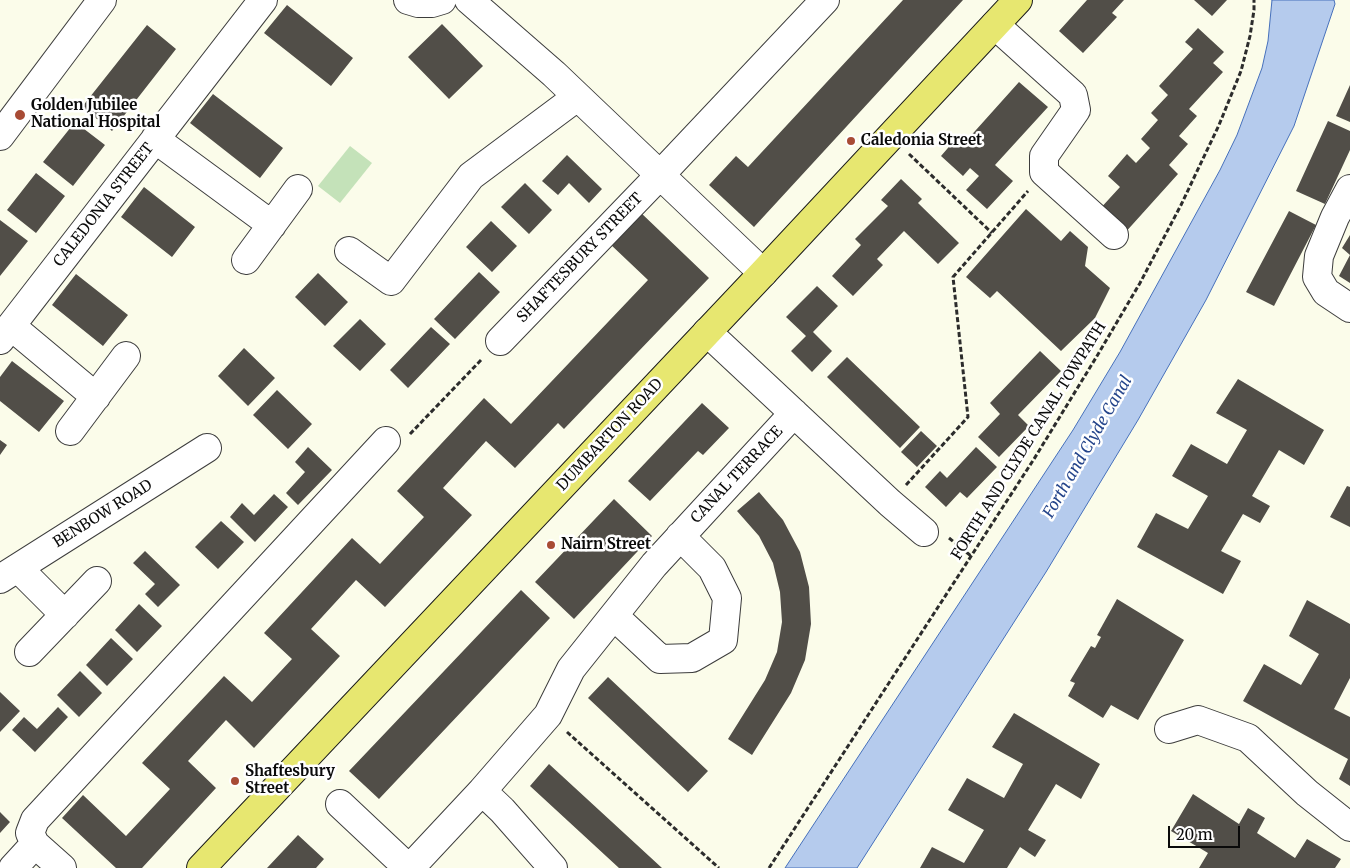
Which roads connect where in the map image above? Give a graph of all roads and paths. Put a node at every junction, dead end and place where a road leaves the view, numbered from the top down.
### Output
1 (102, 0) edge
2 (263, 0) edge
3 (408, 0) edge
4 (442, 0) edge
5 (469, 0) edge
6 (825, 0) edge
7 (1018, 0) edge
8 (1254, 0) edge
9 (995, 25) junction
10 (577, 97) junction
11 (0, 136) edge
12 (890, 136) junction
13 (155, 139) junction
14 (1044, 172) junction
15 (660, 175) junction
16 (298, 188) dead end
17 (1350, 189) edge
18 (272, 225) junction
19 (992, 233) junction
20 (1114, 236) dead end
21 (350, 251) dead end
22 (246, 260) dead end
23 (763, 272) junction
24 (1350, 308) edge
25 (707, 332) junction
26 (5, 333) edge
27 (500, 341) joint
28 (126, 356) dead end
29 (96, 397) junction
30 (794, 413) junction
31 (70, 431) dead end
32 (386, 441) joint
33 (207, 448) dead end
34 (890, 503) junction
35 (924, 532) dead end
36 (680, 536) junction
37 (9, 574) edge
38 (97, 581) dead end
39 (65, 615) junction
40 (614, 616) junction
41 (29, 652) dead end
42 (548, 715) junction
43 (1169, 729) dead end
44 (482, 791) junction
45 (340, 804) dead end
46 (1350, 827) edge
47 (35, 844) junction
48 (547, 865) edge
49 (13, 868) edge
50 (62, 868) edge
51 (201, 868) edge
52 (409, 868) edge
53 (719, 868) edge
54 (770, 868) edge

1 - 11 street
2 - 13 street, CALEDONIA STREET
3 - 4 street
5 - 10 street
6 - 15 street, SHAFTESBURY STREET
7 - 9 main road, DUMBARTON ROAD
8 - 54 path, FORTH AND CLYDE CANAL TOWPATH
9 - 12 main road, DUMBARTON ROAD
9 - 14 street
10 - 15 street
10 - 21 street
12 - 19 path
12 - 23 main road, DUMBARTON ROAD
13 - 18 street
13 - 26 street, CALEDONIA STREET
14 - 19 path
14 - 20 street
15 - 23 street
15 - 27 street, SHAFTESBURY STREET
16 - 18 street
17 - 24 street
18 - 22 street
19 - 34 path
23 - 25 main road, DUMBARTON ROAD
25 - 30 street
25 - 51 main road, DUMBARTON ROAD
26 - 29 street
27 - 32 path
28 - 29 street
29 - 31 street
30 - 34 street
30 - 36 street, CANAL TERRACE
32 - 47 street
33 - 37 street, BENBOW ROAD
34 - 35 street
36 - 40 street, CANAL TERRACE
36 - 40 street, CANAL TERRACE
37 - 39 street
38 - 39 street
39 - 41 street
40 - 42 street, CANAL TERRACE
42 - 44 street, CANAL TERRACE
42 - 53 path
43 - 46 street
44 - 48 street
44 - 52 street, CANAL TERRACE
45 - 52 street
47 - 49 street
47 - 50 street

